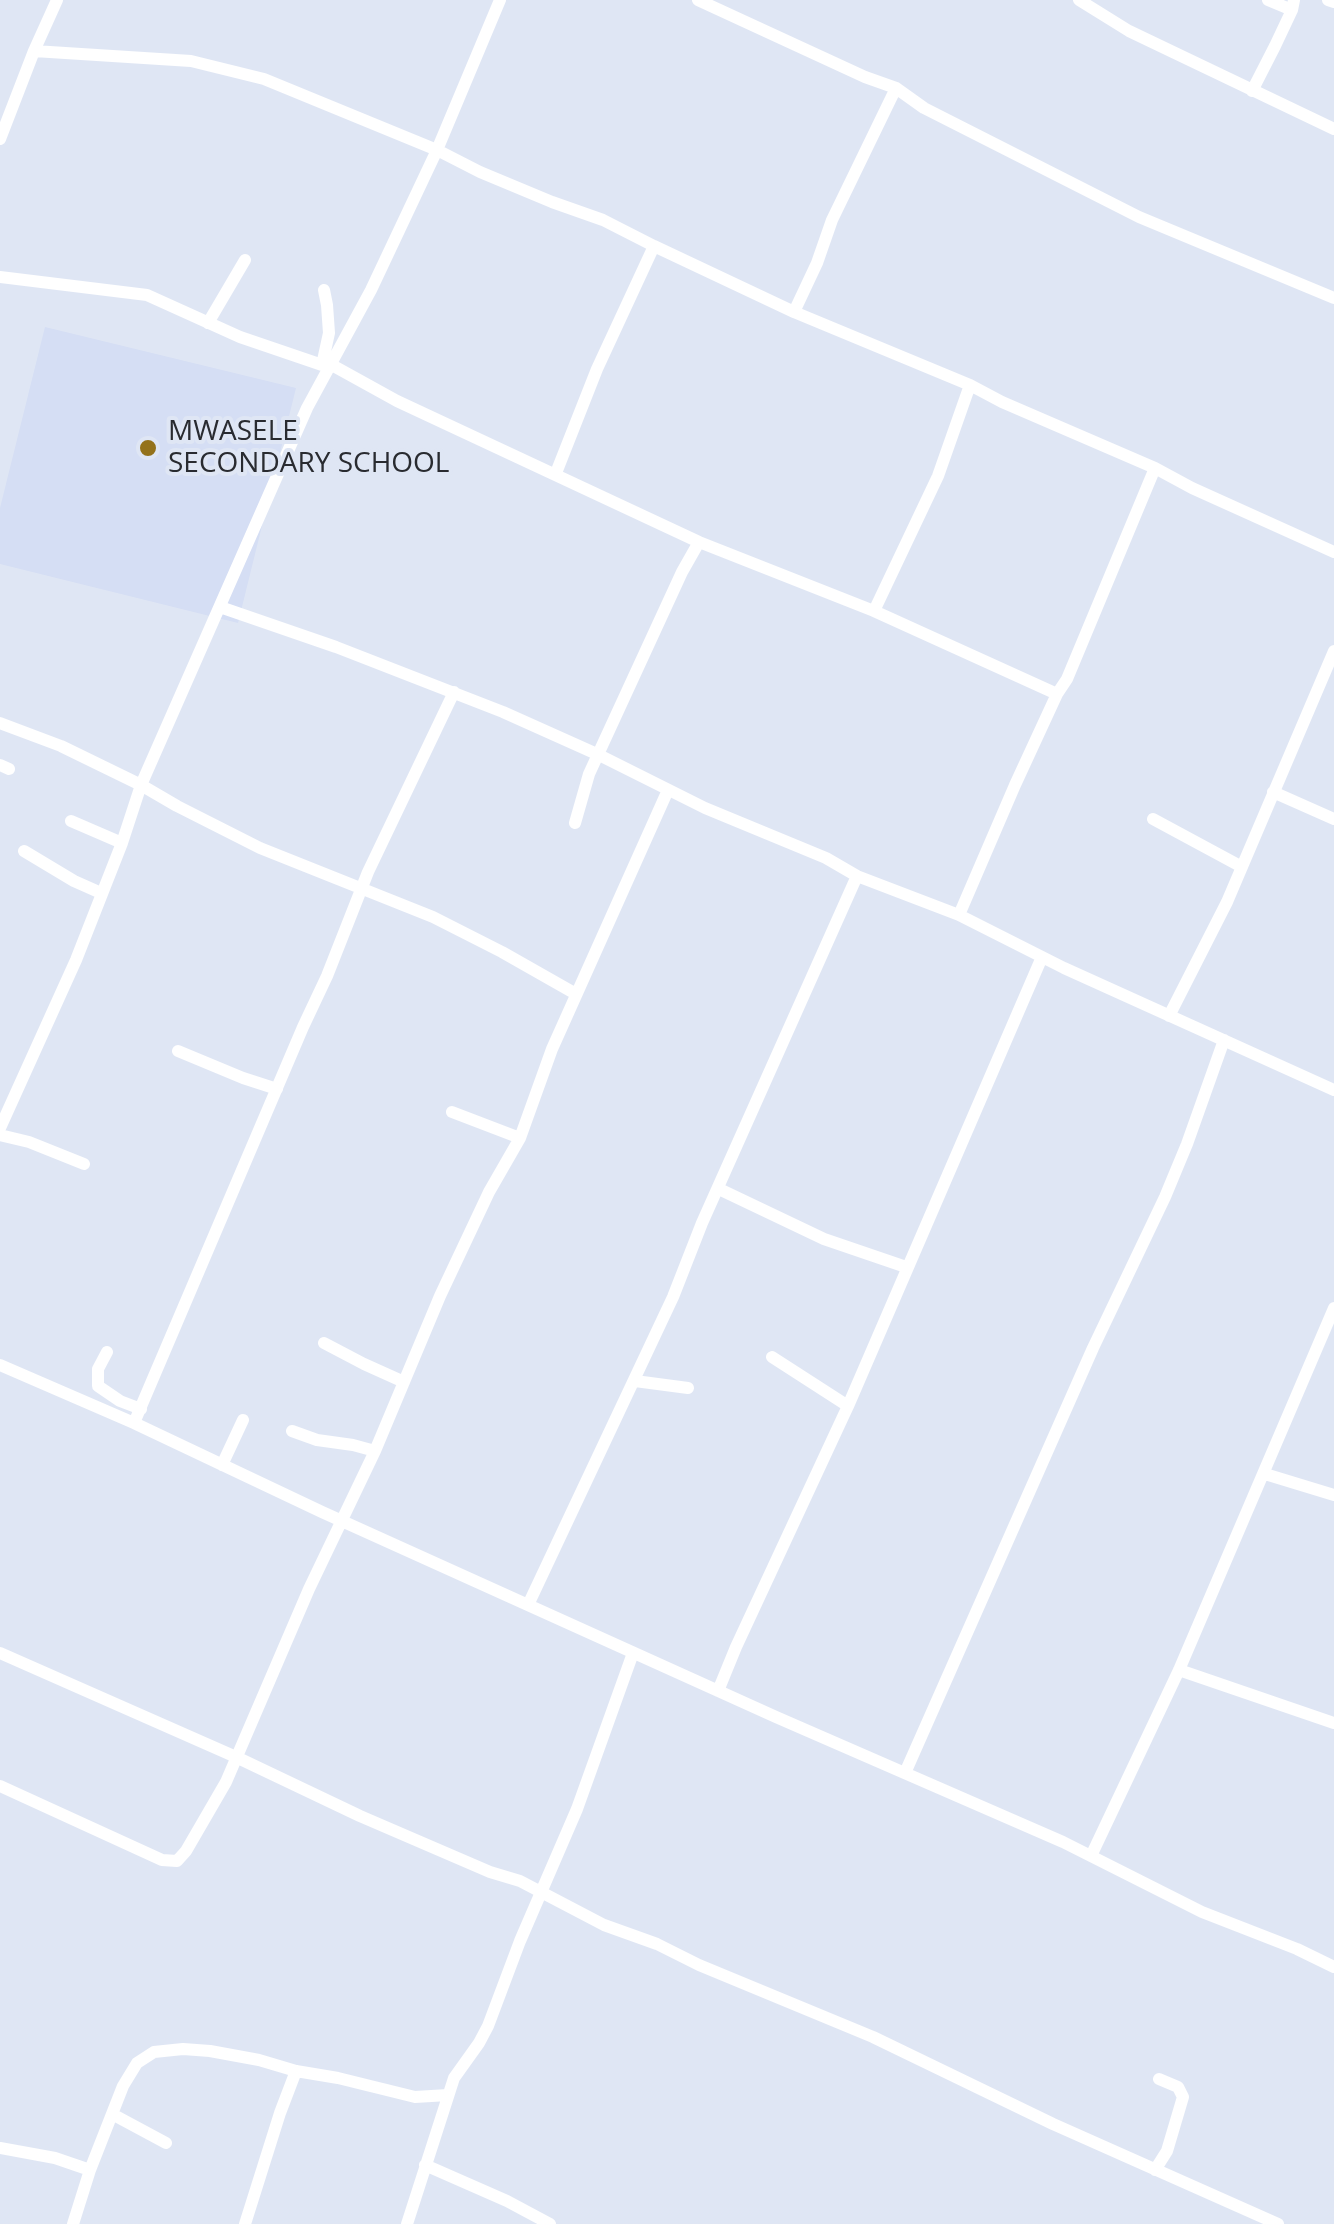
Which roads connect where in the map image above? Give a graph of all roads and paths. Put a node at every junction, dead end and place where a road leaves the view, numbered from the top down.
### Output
1 (57, 0) edge
2 (500, 0) edge
3 (698, 0) edge
4 (1080, 0) edge
5 (1268, 0) edge
6 (1293, 5) edge
7 (34, 51) junction
8 (896, 88) junction
9 (1252, 90) junction
10 (1334, 130) edge
11 (1, 131) edge
12 (437, 150) junction
13 (654, 246) junction
14 (246, 260) dead end
15 (0, 277) edge
16 (324, 290) dead end
17 (1334, 298) edge
18 (794, 312) junction
19 (208, 323) junction
20 (327, 365) junction
21 (970, 386) junction
22 (1155, 468) junction
23 (556, 474) junction
24 (699, 542) junction
25 (1334, 552) edge
26 (220, 607) junction
27 (874, 612) junction
28 (1334, 651) edge
29 (454, 692) junction
30 (1057, 694) junction
31 (0, 723) edge
32 (599, 756) junction
33 (141, 785) junction
34 (668, 790) junction
35 (1273, 792) junction
36 (1153, 819) dead end
37 (1334, 819) edge
38 (70, 821) dead end
39 (575, 823) dead end
40 (122, 843) junction
41 (24, 851) dead end
42 (1242, 868) junction
43 (857, 876) junction
44 (361, 888) junction
45 (101, 894) junction
46 (959, 915) junction
47 (1042, 956) junction
48 (576, 994) junction
49 (1169, 1016) junction
50 (1224, 1040) junction
51 (178, 1051) dead end
52 (277, 1089) junction
53 (1334, 1090) edge
54 (452, 1112) dead end
55 (0, 1131) edge
56 (520, 1138) junction
57 (84, 1164) dead end
58 (719, 1189) junction
59 (906, 1267) junction
60 (1334, 1308) edge
61 (1330, 1329) edge
62 (324, 1343) dead end
63 (108, 1352) dead end
64 (772, 1358) dead end
65 (0, 1365) edge
66 (635, 1381) junction
67 (404, 1382) junction
68 (688, 1388) dead end
69 (848, 1406) junction
70 (141, 1409) junction
71 (243, 1420) dead end
72 (134, 1423) junction
73 (292, 1431) dead end
74 (375, 1452) junction
75 (222, 1465) junction
76 (1265, 1474) junction
77 (1334, 1495) edge
78 (342, 1520) junction
79 (528, 1604) junction
80 (0, 1653) edge
81 (634, 1653) junction
82 (1179, 1670) junction
83 (718, 1692) junction
84 (1334, 1724) edge
85 (236, 1757) junction
86 (905, 1773) junction
87 (0, 1786) edge
88 (1091, 1856) junction
89 (543, 1892) junction
90 (1334, 1967) edge
91 (296, 2071) junction
92 (1160, 2079) dead end
93 (448, 2094) junction
94 (112, 2114) junction
95 (166, 2143) dead end
96 (0, 2148) edge
97 (424, 2165) junction
98 (90, 2170) junction
99 (1156, 2170) junction
100 (73, 2224) edge
101 (245, 2224) edge
102 (407, 2224) edge
103 (550, 2224) edge
104 (1278, 2224) edge

1 - 7 street
2 - 12 street
3 - 8 street
4 - 9 street
5 - 6 street
6 - 9 street
7 - 11 street
7 - 12 street
8 - 17 street
8 - 18 street
9 - 10 street
12 - 13 street
12 - 20 street
13 - 18 street
13 - 23 street
14 - 19 street
15 - 19 street
16 - 20 street
18 - 21 street
19 - 20 street
20 - 23 street
20 - 26 street
21 - 22 street
21 - 27 street
22 - 25 street
22 - 30 street
23 - 24 street
24 - 27 street
24 - 32 street
26 - 29 street
26 - 33 street
27 - 30 street
28 - 35 street
29 - 32 street
29 - 44 street
30 - 46 street
31 - 33 street
32 - 34 street
32 - 39 street
33 - 40 street
33 - 44 street
34 - 43 street
34 - 48 street
35 - 37 street
35 - 42 street
36 - 42 street
38 - 40 street
40 - 45 street
41 - 45 street
42 - 49 street
43 - 46 street
43 - 58 street
44 - 48 street
44 - 52 street
45 - 55 street
46 - 47 street
47 - 49 street
47 - 59 street
48 - 56 street
49 - 50 street
50 - 53 street
50 - 86 street
51 - 52 street
52 - 70 street
54 - 56 street
55 - 57 street
56 - 67 street
58 - 59 street
58 - 66 street
59 - 69 street
60 - 61 street
61 - 76 street
62 - 67 street
63 - 70 street
64 - 69 street
65 - 72 street
66 - 68 street
66 - 79 street
67 - 74 street
69 - 83 street
70 - 72 street
71 - 75 street
72 - 75 street
73 - 74 street
74 - 78 street
75 - 78 street
76 - 77 street
76 - 82 street
78 - 79 street
78 - 85 street
79 - 81 street
80 - 85 street
81 - 83 street
81 - 89 street
82 - 84 street
82 - 88 street
83 - 86 street
85 - 87 street
85 - 89 street
86 - 88 street
88 - 90 street
89 - 93 street
89 - 99 street
91 - 93 street
91 - 94 street
91 - 101 street
92 - 99 street
93 - 97 street
94 - 95 street
94 - 98 street
96 - 98 street
97 - 102 street
97 - 103 street
98 - 100 street
99 - 104 street

